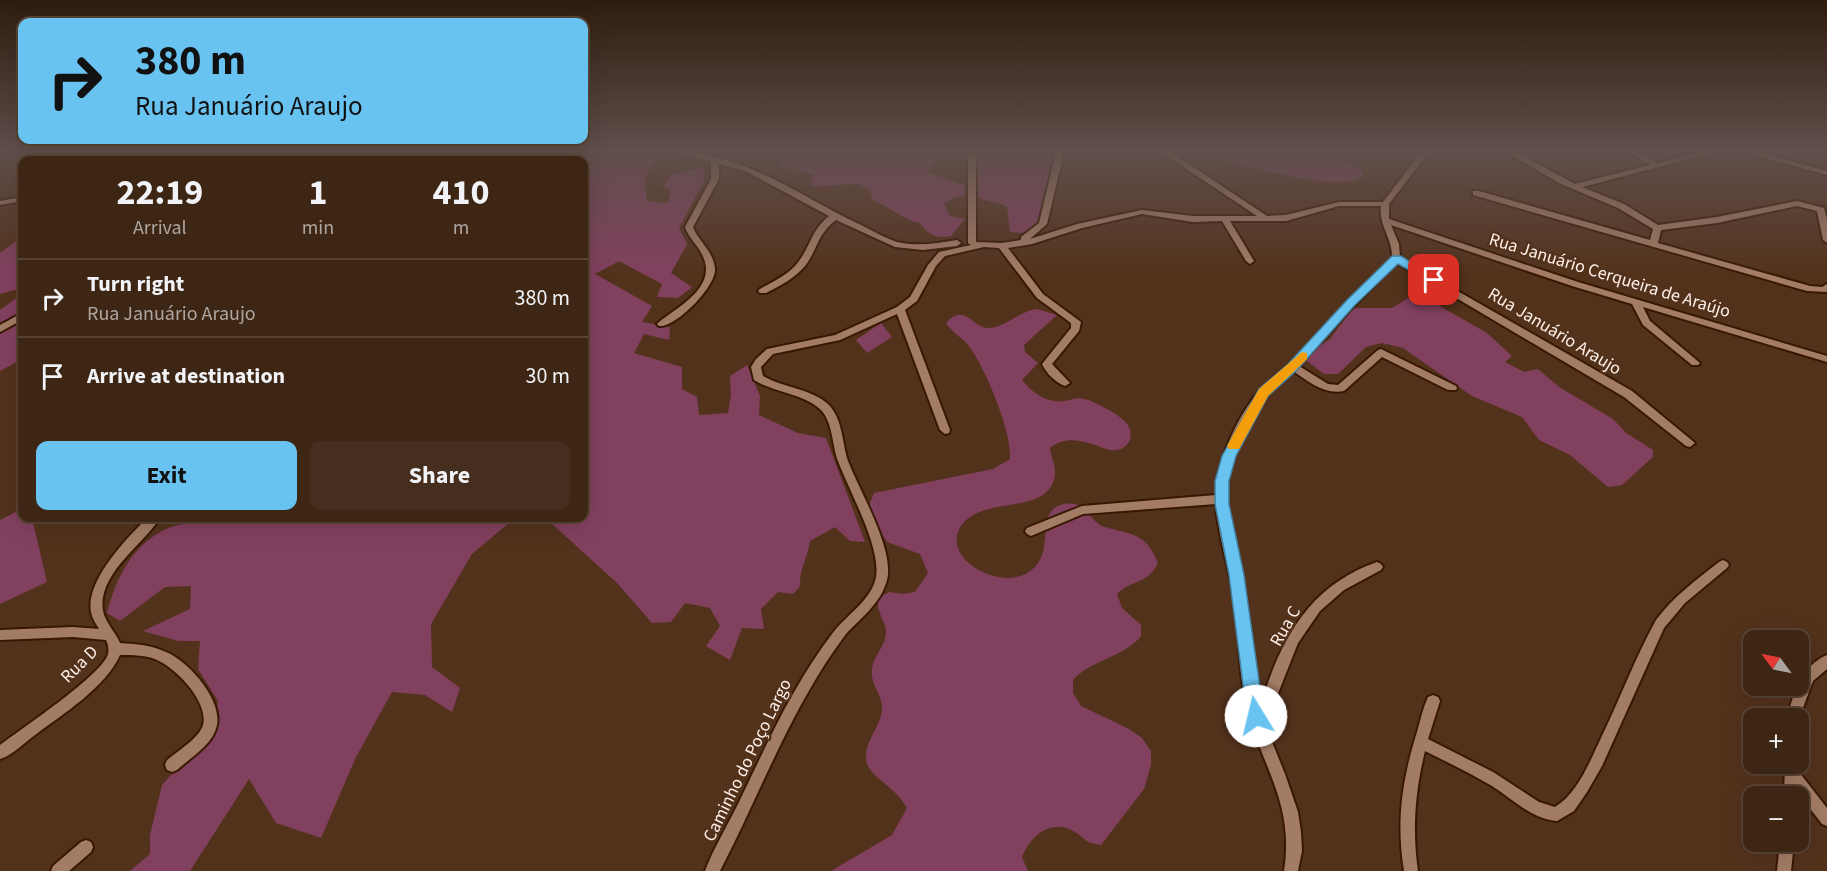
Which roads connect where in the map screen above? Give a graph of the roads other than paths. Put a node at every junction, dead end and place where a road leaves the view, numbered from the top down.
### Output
1 (708, 193) edge
2 (792, 193) edge
3 (974, 193) edge
4 (1051, 193) edge
5 (1227, 193) edge
6 (1394, 193) edge
7 (1476, 193) dead end
8 (1590, 193) edge
9 (18, 201) edge
10 (0, 203) edge
11 (1385, 204) junction
12 (835, 216) junction
13 (1224, 218) junction
14 (1265, 218) junction
15 (1384, 220) junction
16 (1657, 228) junction
17 (1827, 240) edge
18 (976, 244) junction
19 (1016, 244) junction
20 (1653, 244) junction
21 (1002, 246) junction
22 (1396, 258) junction
23 (1250, 261) dead end
24 (1827, 287) edge
25 (764, 291) dead end
26 (1636, 302) junction
27 (900, 309) junction
28 (18, 318) edge
29 (662, 324) dead end
30 (0, 329) edge
31 (1827, 359) edge
32 (1695, 363) dead end
33 (1293, 367) junction
34 (1065, 383) dead end
35 (1452, 388) dead end
36 (945, 430) dead end
37 (1690, 443) dead end
38 (1222, 499) junction
39 (151, 522) edge
40 (1031, 531) dead end
41 (1723, 565) dead end
42 (1377, 567) dead end
43 (0, 635) edge
44 (110, 635) junction
45 (114, 650) junction
46 (1827, 661) edge
47 (1433, 701) dead end
48 (1797, 708) edge
49 (1262, 732) junction
50 (1421, 742) junction
51 (0, 753) edge
52 (172, 765) dead end
53 (1796, 774) edge
54 (1827, 819) edge
55 (86, 847) dead end
56 (1786, 852) edge
57 (58, 871) edge
58 (712, 871) edge
59 (1291, 871) edge
60 (1411, 871) edge
61 (1784, 871) edge

1 - 29 street
2 - 12 street
3 - 18 street
4 - 19 street
5 - 14 street
6 - 11 street
7 - 20 street
8 - 16 street
9 - 10 street
11 - 14 street
11 - 15 street
12 - 18 street
12 - 25 street
13 - 14 street
13 - 19 street
13 - 23 street
15 - 22 street
15 - 26 street, Rua Januário Cerqueira de Araújo
16 - 17 street
16 - 20 street
18 - 21 street
18 - 27 street, Caminho do Poço Largo
19 - 21 street
20 - 24 street
21 - 34 street
22 - 33 street
22 - 37 street, Rua Januário Araujo
26 - 31 street, Rua Januário Cerqueira de Araújo
26 - 32 street
27 - 36 street
27 - 58 street, Caminho do Poço Largo
28 - 30 street
33 - 35 street
33 - 38 street
38 - 40 street
38 - 49 street
39 - 44 street, Rua D
41 - 50 street
42 - 49 street, Rua C
43 - 44 street
44 - 45 street, Rua D
45 - 51 street, Rua D
45 - 52 street
46 - 48 street
47 - 50 street
49 - 59 street
50 - 60 street
53 - 54 street
55 - 57 street
56 - 61 street

